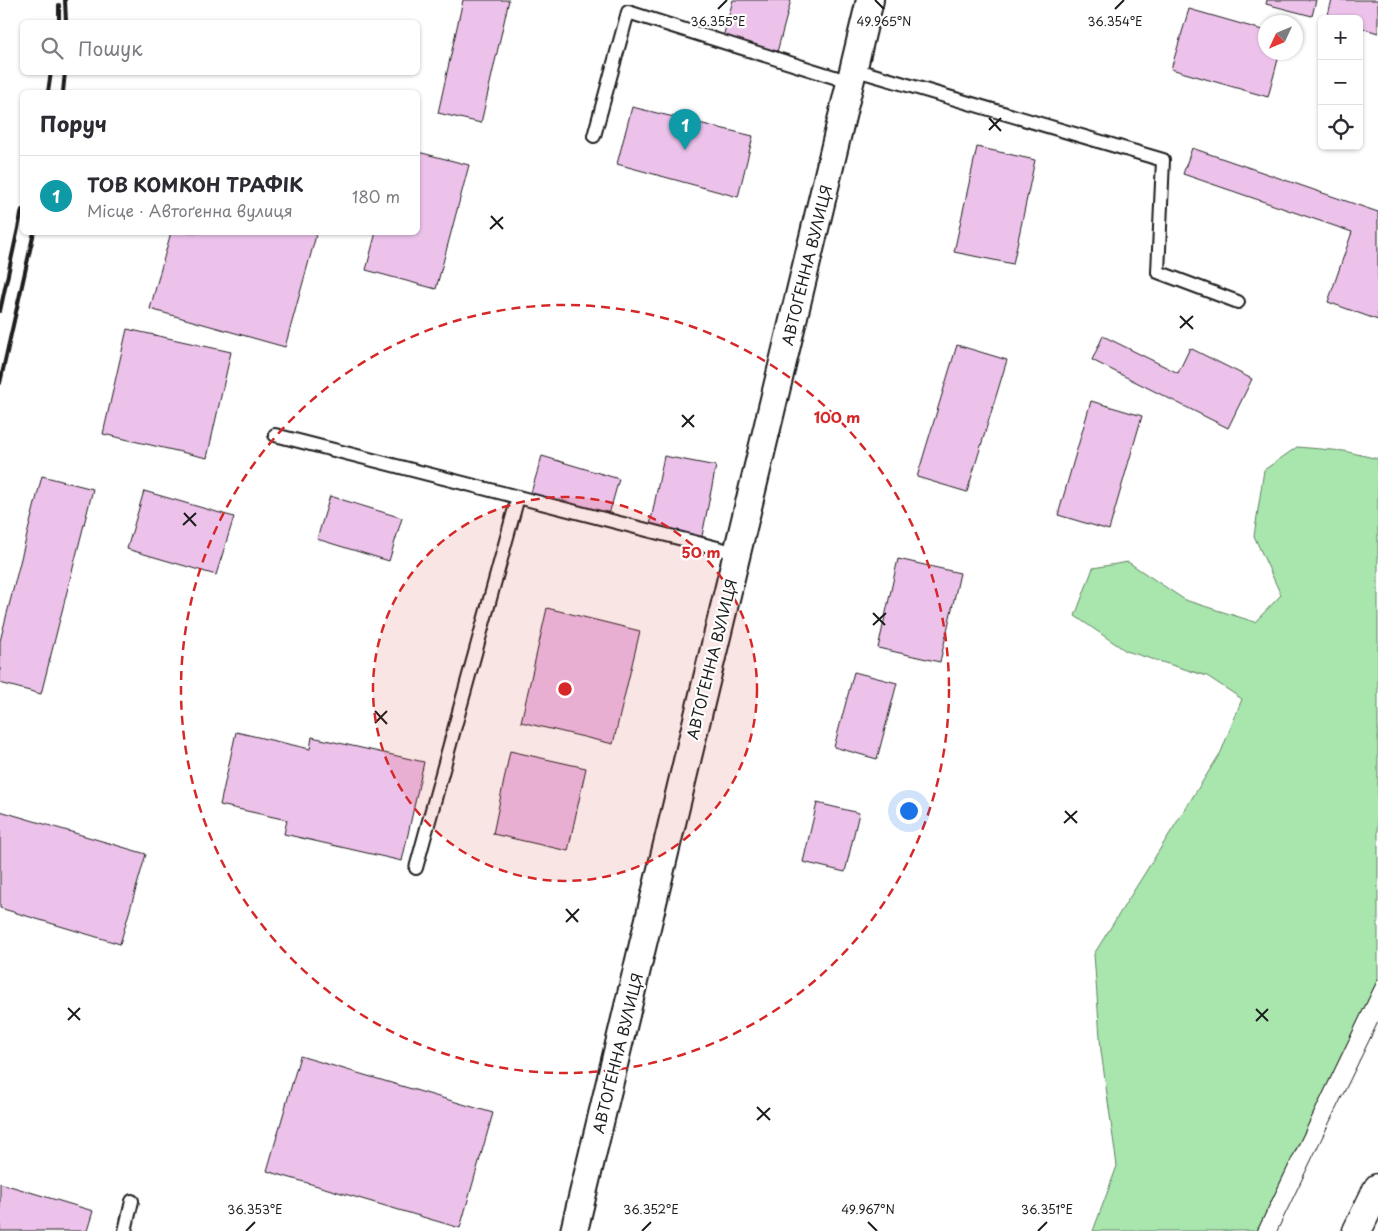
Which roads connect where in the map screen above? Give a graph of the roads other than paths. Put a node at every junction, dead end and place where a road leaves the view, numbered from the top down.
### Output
1 (870, 0) edge
2 (852, 75) junction
3 (594, 136) dead end
4 (1238, 302) dead end
5 (274, 435) dead end
6 (518, 497) junction
7 (737, 553) junction
8 (416, 868) dead end
9 (1378, 1188) edge
10 (132, 1201) dead end
11 (125, 1231) edge
12 (574, 1231) edge
13 (1357, 1231) edge

1 - 2 street, АВТОҐЕННА ВУЛИЦЯ
2 - 3 lane
2 - 4 lane
2 - 7 street, АВТОҐЕННА ВУЛИЦЯ
5 - 6 lane
6 - 7 lane
6 - 8 lane
7 - 12 street, АВТОҐЕННА ВУЛИЦЯ
9 - 13 main road
10 - 11 lane

